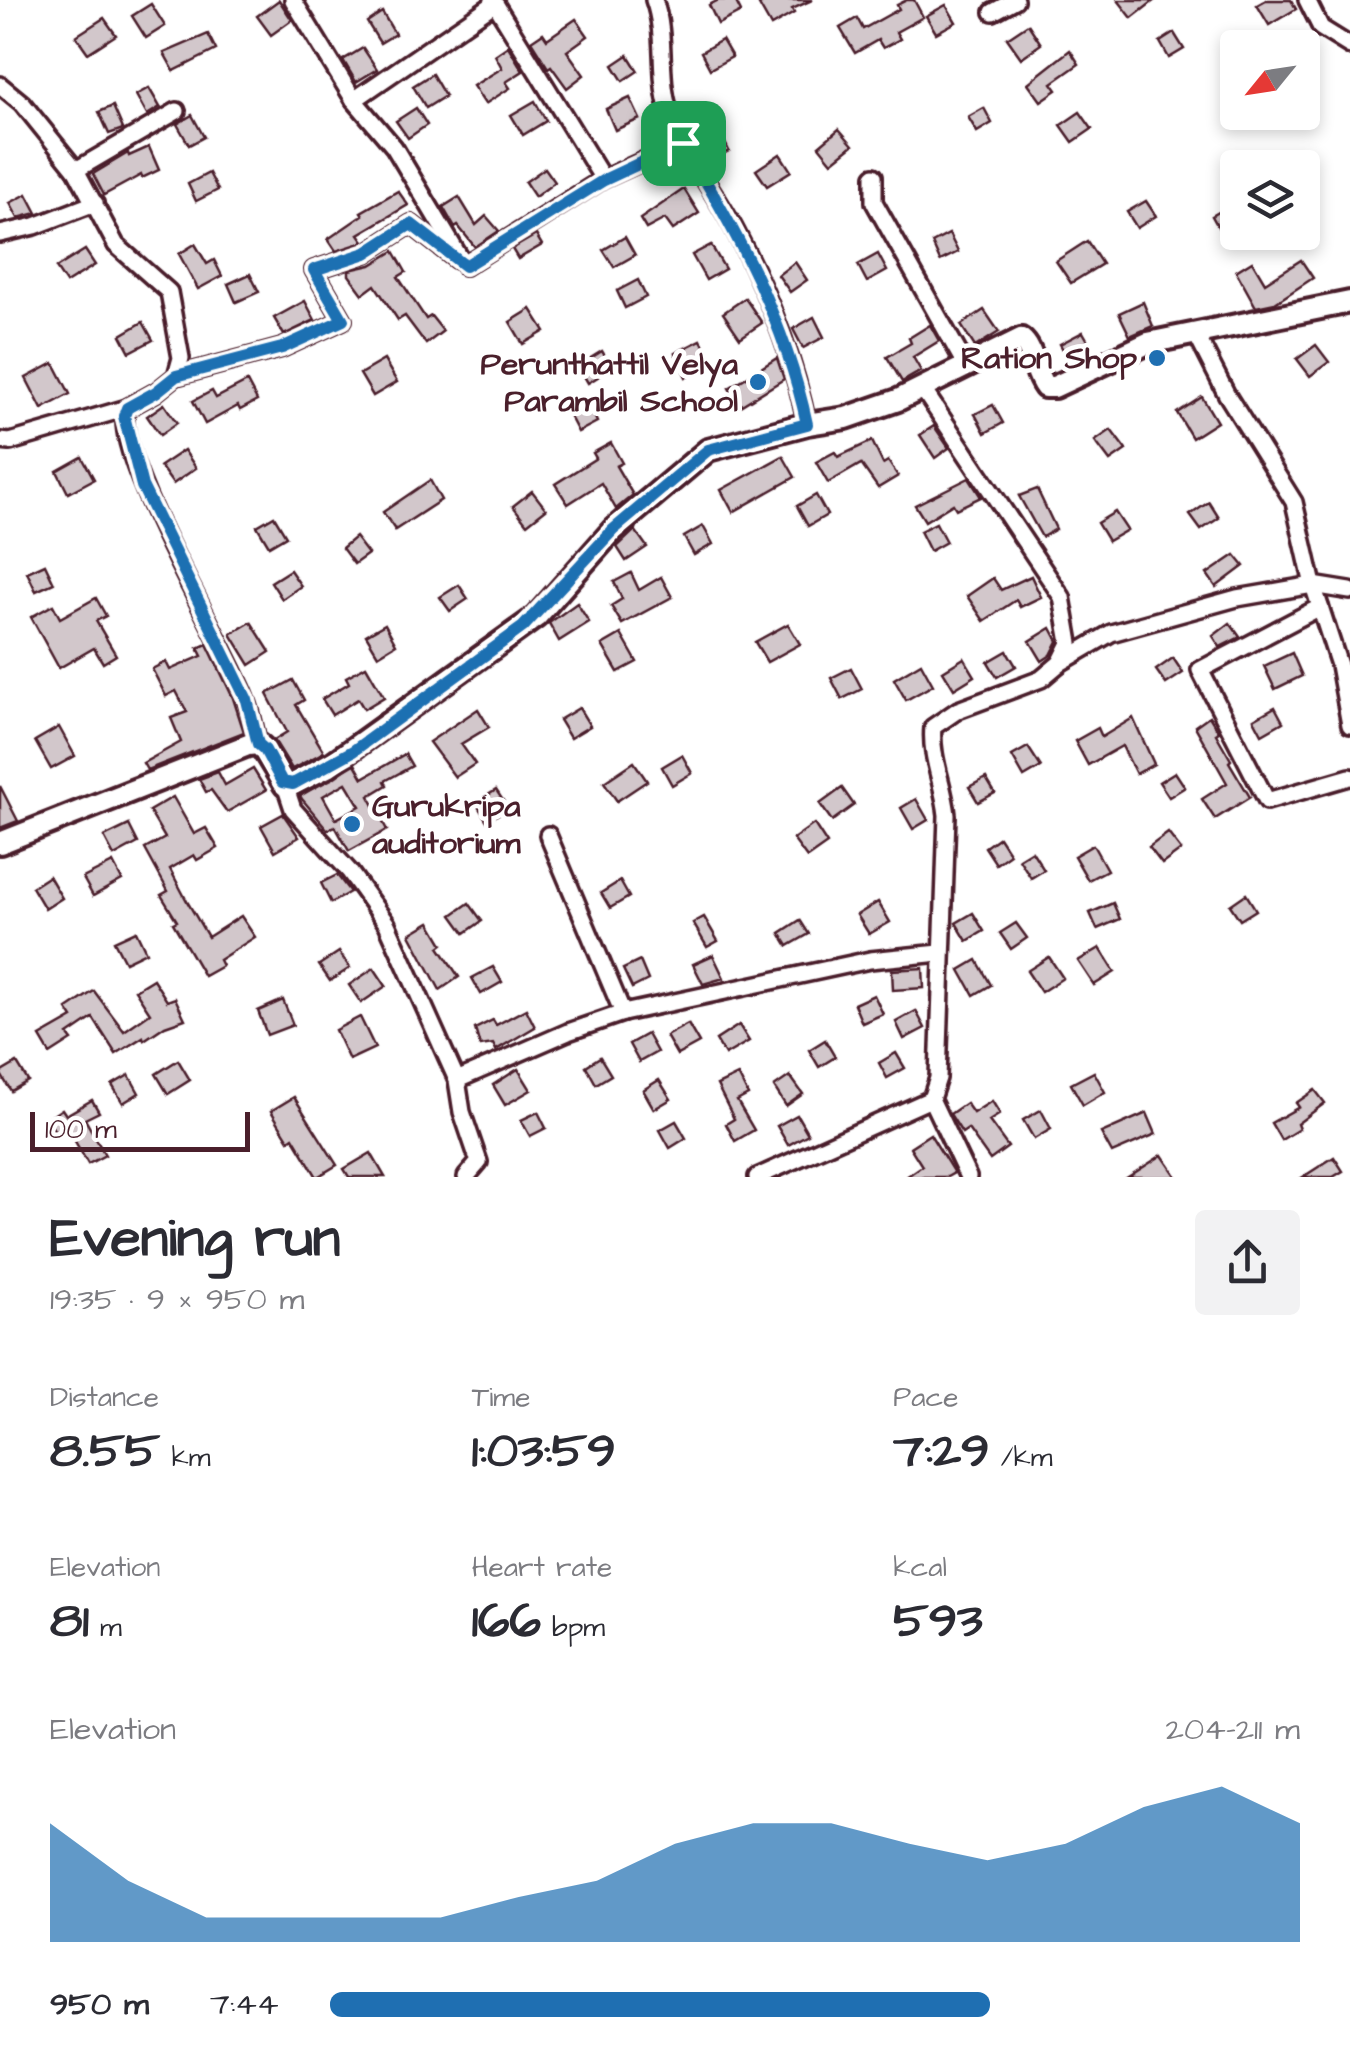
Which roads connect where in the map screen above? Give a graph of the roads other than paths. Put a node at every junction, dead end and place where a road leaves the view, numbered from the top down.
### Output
1 (294, 0) edge
2 (654, 0) edge
3 (1015, 0) edge
4 (1306, 0) edge
5 (494, 2) edge
6 (992, 12) dead end
7 (1350, 46) edge
8 (0, 85) edge
9 (354, 100) junction
10 (176, 111) dead end
11 (683, 143) junction
12 (76, 170) junction
13 (874, 176) dead end
14 (604, 180) junction
15 (95, 204) junction
16 (0, 234) edge
17 (465, 266) junction
18 (1350, 302) edge
19 (1196, 334) junction
20 (966, 366) junction
21 (176, 376) junction
22 (922, 388) junction
23 (127, 408) junction
24 (807, 424) junction
25 (0, 441) edge
26 (1313, 585) junction
27 (1350, 591) edge
28 (1320, 607) junction
29 (1060, 662) junction
30 (1350, 725) edge
31 (258, 744) junction
32 (1350, 777) edge
33 (285, 784) junction
34 (548, 835) dead end
35 (0, 843) edge
36 (940, 953) junction
37 (623, 1013) junction
38 (457, 1080) junction
39 (931, 1099) junction
40 (479, 1162) junction
41 (466, 1177) edge
42 (490, 1177) edge
43 (757, 1177) edge
44 (968, 1177) edge

1 - 9 street
2 - 11 street
3 - 6 street
4 - 7 street
5 - 9 street
5 - 14 street
8 - 12 street
9 - 17 street
10 - 12 street
11 - 14 street
11 - 24 street
12 - 15 street
13 - 20 street
14 - 17 street
15 - 16 street
15 - 21 street
17 - 21 street
18 - 19 main road
19 - 20 main road
19 - 26 street
20 - 22 main road
21 - 23 street
22 - 24 main road
22 - 29 street
23 - 25 street
23 - 31 street
24 - 33 main road
26 - 27 street
26 - 28 street
26 - 29 street
28 - 30 street
28 - 32 street
29 - 36 street
31 - 33 main road
31 - 35 main road
33 - 38 street
34 - 37 street
36 - 37 street
36 - 39 street
37 - 38 street
38 - 40 street
39 - 43 street
39 - 44 street
40 - 41 street
40 - 42 street

